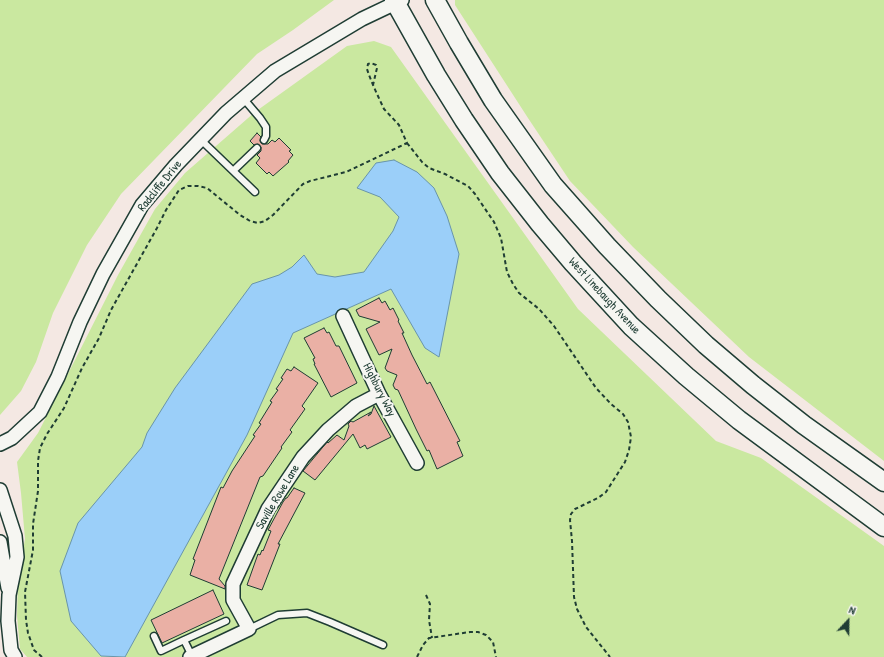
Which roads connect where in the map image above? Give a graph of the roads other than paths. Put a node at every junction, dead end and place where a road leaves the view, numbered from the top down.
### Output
1 (435, 0) edge
2 (397, 1) edge
3 (242, 98) junction
4 (200, 139) junction
5 (264, 140) dead end
6 (257, 148) dead end
7 (233, 171) junction
8 (255, 192) dead end
9 (343, 316) dead end
10 (379, 394) junction
11 (0, 444) edge
12 (417, 463) dead end
13 (884, 482) edge
14 (0, 490) edge
15 (884, 527) edge
16 (0, 542) edge
17 (9, 595) junction
18 (226, 620) dead end
19 (248, 629) junction
20 (154, 636) dead end
21 (184, 640) junction
22 (383, 645) dead end
23 (191, 656) edge
24 (15, 657) edge

1 - 13 main road
2 - 3 street, Radcliffe Drive
2 - 15 main road, West Linebaugh Avenue
3 - 4 street, Radcliffe Drive
3 - 5 lane
4 - 7 lane
4 - 11 street, Radcliffe Drive
6 - 7 lane
7 - 8 lane
9 - 10 street, Highbury Way
10 - 12 street, Highbury Way
10 - 19 street, Saville Rowe Lane
14 - 17 street
16 - 17 street
17 - 24 street
18 - 21 lane
19 - 22 lane
19 - 23 street
20 - 21 lane
21 - 23 lane

